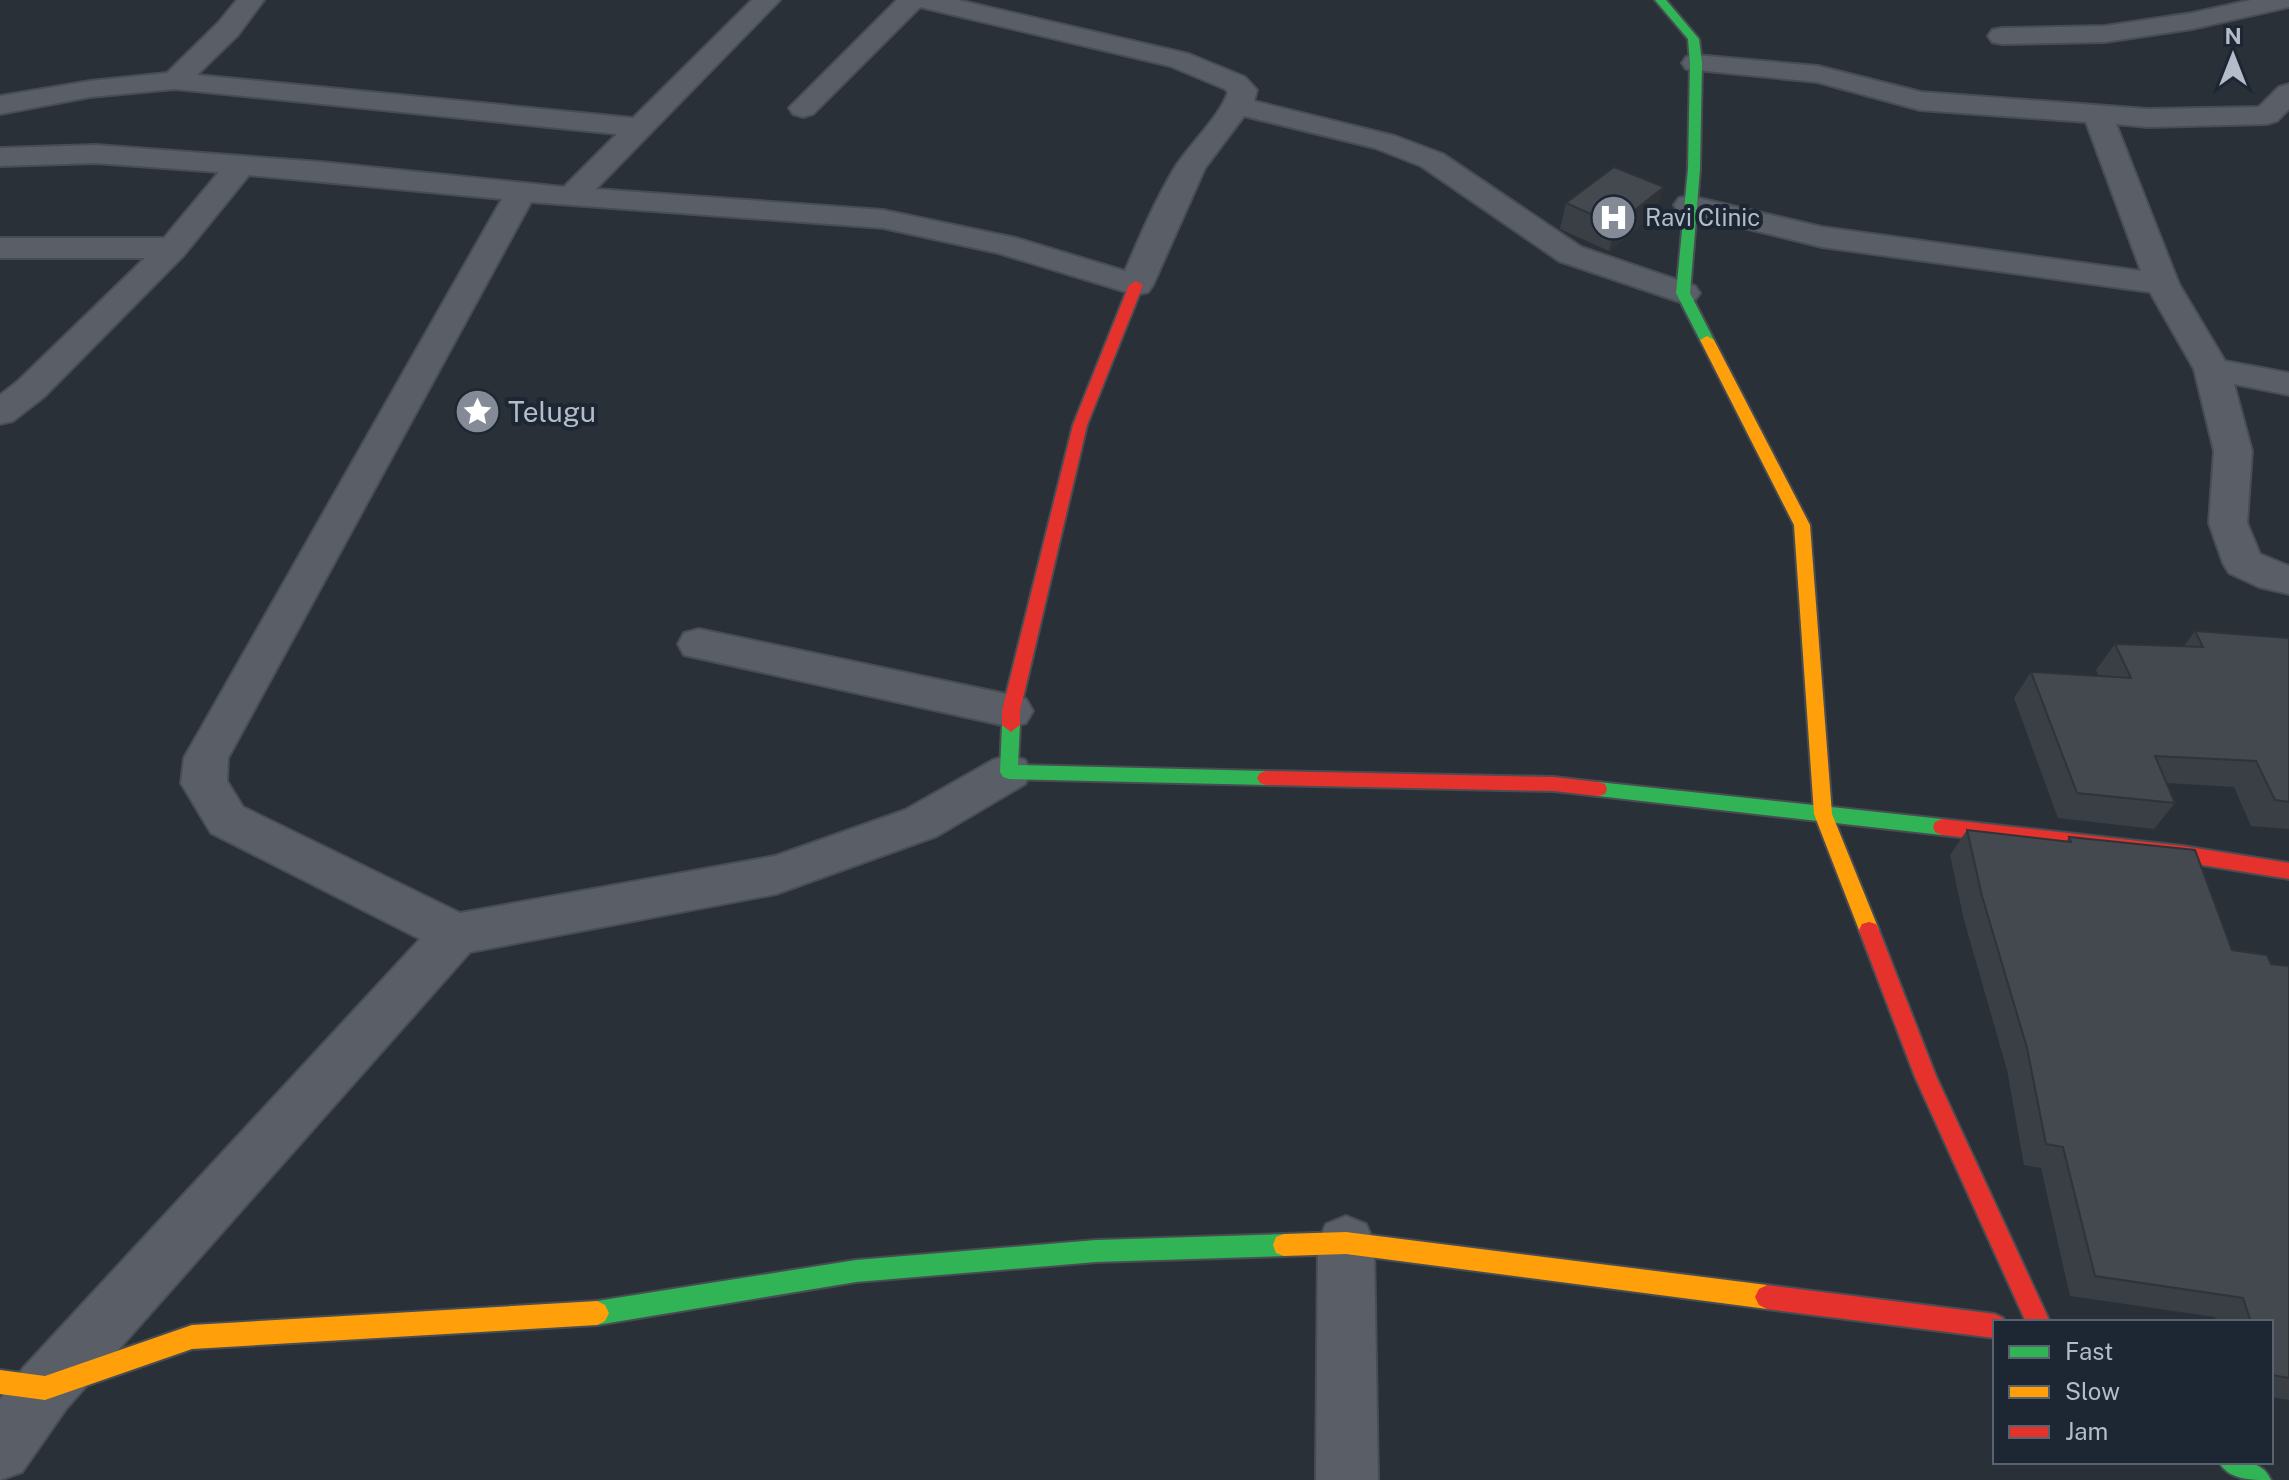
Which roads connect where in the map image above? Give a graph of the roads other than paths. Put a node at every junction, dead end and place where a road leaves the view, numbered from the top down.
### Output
1 (251, 0) edge
2 (767, 0) edge
3 (912, 0) edge
4 (1660, 0) edge
5 (2286, 0) edge
6 (942, 2) edge
7 (2002, 36) dead end
8 (1696, 63) junction
9 (175, 81) junction
10 (2289, 93) edge
11 (0, 105) edge
12 (1238, 106) junction
13 (803, 108) dead end
14 (2097, 114) junction
15 (640, 128) junction
16 (0, 157) edge
17 (241, 165) junction
18 (521, 193) junction
19 (571, 197) junction
20 (1690, 205) junction
21 (0, 248) edge
22 (173, 248) junction
23 (2162, 284) junction
24 (1136, 285) junction
25 (1683, 293) junction
26 (2212, 369) junction
27 (2289, 384) edge
28 (0, 413) edge
29 (2289, 580) edge
30 (699, 644) dead end
31 (1011, 711) junction
32 (1009, 772) junction
33 (1823, 814) junction
34 (2289, 871) edge
35 (456, 934) junction
36 (1346, 1243) junction
37 (2037, 1320) edge
38 (1993, 1326) edge
39 (22, 1385) edge
40 (0, 1450) edge
41 (2235, 1464) edge
42 (1347, 1480) edge
43 (2258, 1480) edge

1 - 9 street
2 - 15 street
3 - 13 street
4 - 8 street
5 - 7 street
6 - 12 street
8 - 14 street
8 - 20 street
9 - 11 street
9 - 15 street
10 - 14 street
12 - 24 street
12 - 25 street
14 - 23 street
15 - 19 street
16 - 17 street
17 - 18 street
17 - 22 street
18 - 19 street
18 - 35 street
19 - 24 street
20 - 23 street
20 - 25 street
21 - 22 street
22 - 28 street
23 - 26 street
24 - 31 street
25 - 33 street
26 - 27 street
26 - 29 street
30 - 31 street
31 - 32 street
32 - 33 street
32 - 35 street
33 - 34 street
33 - 37 street
35 - 39 street
36 - 38 street
36 - 39 street
36 - 42 street
39 - 40 street
41 - 43 street

